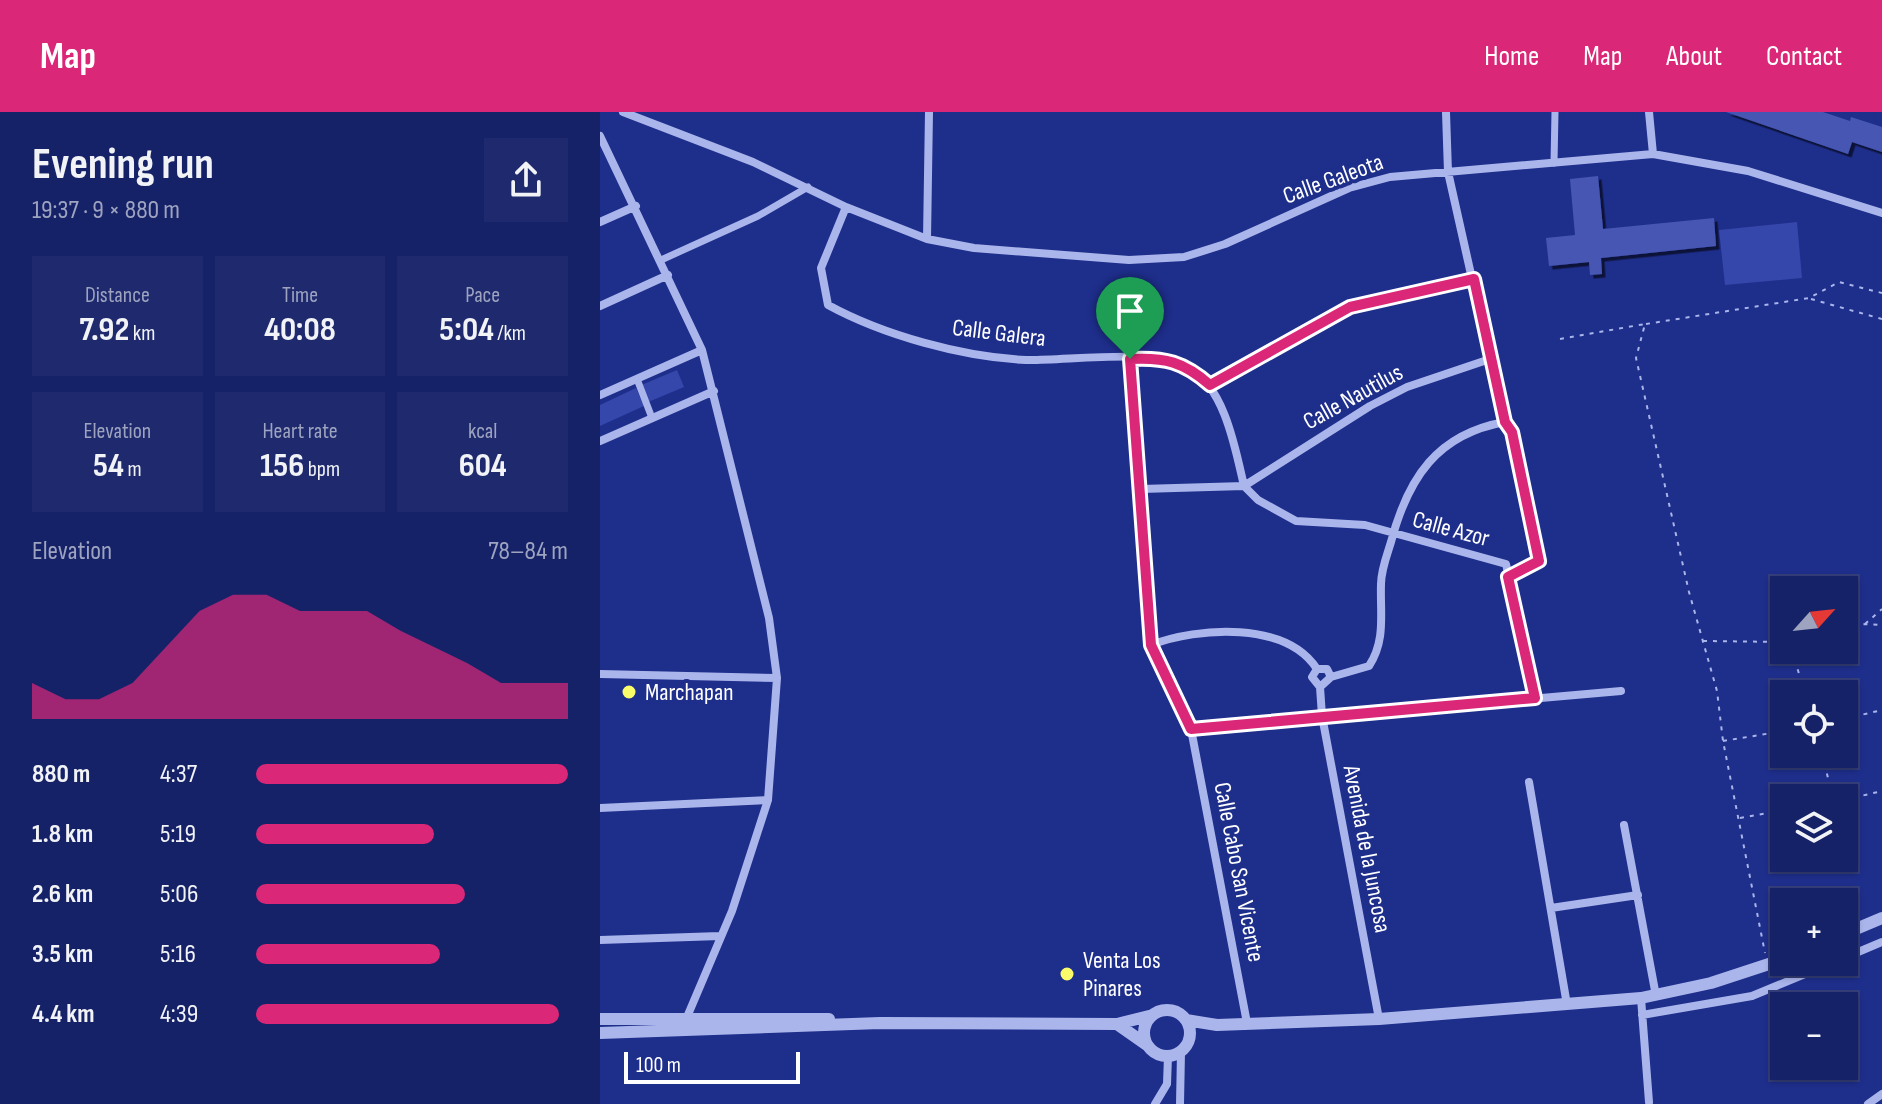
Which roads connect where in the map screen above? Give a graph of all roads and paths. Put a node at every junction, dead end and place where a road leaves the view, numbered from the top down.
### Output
1 (623, 112) edge
2 (929, 112) edge
3 (1446, 112) edge
4 (1555, 112) edge
5 (1649, 112) edge
6 (600, 136) edge
7 (1653, 154) junction
8 (1554, 163) junction
9 (1448, 172) junction
10 (808, 187) junction
11 (636, 206) junction
12 (846, 207) junction
13 (1882, 213) edge
14 (600, 222) edge
15 (927, 239) junction
16 (661, 260) junction
17 (668, 275) junction
18 (1474, 279) junction
19 (1882, 293) edge
20 (1809, 298) junction
21 (600, 306) edge
22 (1882, 319) edge
23 (1645, 324) junction
24 (1560, 339) dead end
25 (702, 350) junction
26 (1130, 359) junction
27 (1490, 359) junction
28 (637, 379) junction
29 (1210, 385) junction
30 (714, 391) junction
31 (600, 395) edge
32 (652, 418) junction
33 (1505, 422) junction
34 (600, 441) edge
35 (1244, 486) junction
36 (1141, 489) junction
37 (1393, 535) junction
38 (1508, 577) junction
39 (1882, 609) edge
40 (1865, 624) junction
41 (1882, 625) edge
42 (1858, 626) edge
43 (1703, 641) junction
44 (1770, 642) edge
45 (1151, 645) junction
46 (1317, 669) junction
47 (600, 674) edge
48 (1331, 677) junction
49 (777, 678) junction
50 (1320, 687) junction
51 (1621, 691) dead end
52 (1535, 698) junction
53 (1882, 710) edge
54 (1322, 716) junction
55 (1858, 716) edge
56 (1191, 729) junction
57 (1770, 733) edge
58 (1723, 741) junction
59 (1529, 782) dead end
60 (1882, 791) edge
61 (1858, 797) edge
62 (768, 800) junction
63 (600, 808) edge
64 (1770, 812) edge
65 (1739, 818) junction
66 (1624, 825) dead end
67 (1638, 895) junction
68 (1551, 908) junction
69 (1882, 918) edge
70 (1858, 928) edge
71 (720, 936) junction
72 (600, 940) edge
73 (1882, 942) edge
74 (1858, 952) edge
75 (1770, 965) edge
76 (1767, 966) junction
77 (1800, 976) edge
78 (1656, 996) junction
79 (1641, 998) junction
80 (1567, 1005) junction
81 (1153, 1015) junction
82 (1642, 1015) junction
83 (687, 1017) junction
84 (600, 1019) edge
85 (1379, 1019) junction
86 (1186, 1020) junction
87 (880, 1023) junction
88 (1247, 1023) junction
89 (1117, 1024) junction
90 (1217, 1025) junction
91 (602, 1032) edge
92 (1148, 1045) junction
93 (1184, 1049) junction
94 (1168, 1056) junction
95 (1882, 1094) edge
96 (1649, 1103) edge
97 (1155, 1104) edge
98 (1180, 1104) edge
99 (1868, 1104) edge

1 - 10 street, Calle Galeota
2 - 15 street
3 - 9 street
4 - 8 street
5 - 7 street
6 - 11 street
7 - 8 street, Calle Galeota
7 - 13 street, Calle Galeota
8 - 9 street, Calle Galeota
9 - 15 street, Calle Galeota
9 - 18 street
10 - 12 street, Calle Galeota
10 - 16 street
11 - 14 street
11 - 16 street
12 - 15 street, Calle Galeota
12 - 26 street, Calle Galera
16 - 17 street
17 - 21 street
17 - 25 street
18 - 27 street
18 - 29 street
19 - 20 path
20 - 22 path
20 - 23 path
23 - 24 path
23 - 43 path
25 - 28 street
25 - 30 street
26 - 29 street, Calle Galera
26 - 36 street
27 - 33 street
27 - 35 street, Calle Nautilus
28 - 31 street
28 - 32 street
29 - 35 street
30 - 32 street
30 - 49 street
32 - 34 street
33 - 37 street
33 - 38 street
35 - 36 street
35 - 37 street
36 - 45 street
37 - 38 street, Calle Azor
37 - 48 street
38 - 52 street, Calle Azor
39 - 40 path
40 - 41 path
40 - 42 path
43 - 44 path
43 - 58 path
45 - 46 street
45 - 56 street
46 - 48 street
46 - 50 street, Avenida de la Juncosa
47 - 49 street
48 - 50 street
49 - 62 street
50 - 54 street, Avenida de la Juncosa
51 - 52 street
52 - 54 street
53 - 55 path
54 - 56 street
54 - 85 street, Avenida de la Juncosa
56 - 88 street, Calle Cabo San Vicente
57 - 58 path
58 - 65 path
59 - 68 street
60 - 61 path
62 - 63 street
62 - 71 street
64 - 65 path
65 - 76 path
66 - 67 street
67 - 68 street
67 - 78 street
68 - 80 street
69 - 70 street
71 - 72 street
71 - 83 street
73 - 74 street
75 - 76 street
76 - 78 street
77 - 82 street
78 - 79 street
79 - 80 street
79 - 82 street
80 - 85 street
81 - 86 street
81 - 89 street
81 - 92 street
82 - 96 street
83 - 84 street
83 - 87 street
85 - 88 street
86 - 90 street
86 - 93 street
87 - 89 street
87 - 91 street
88 - 90 street
89 - 92 street
90 - 93 street
92 - 94 street
93 - 94 street
93 - 98 street
94 - 97 street
95 - 99 street

